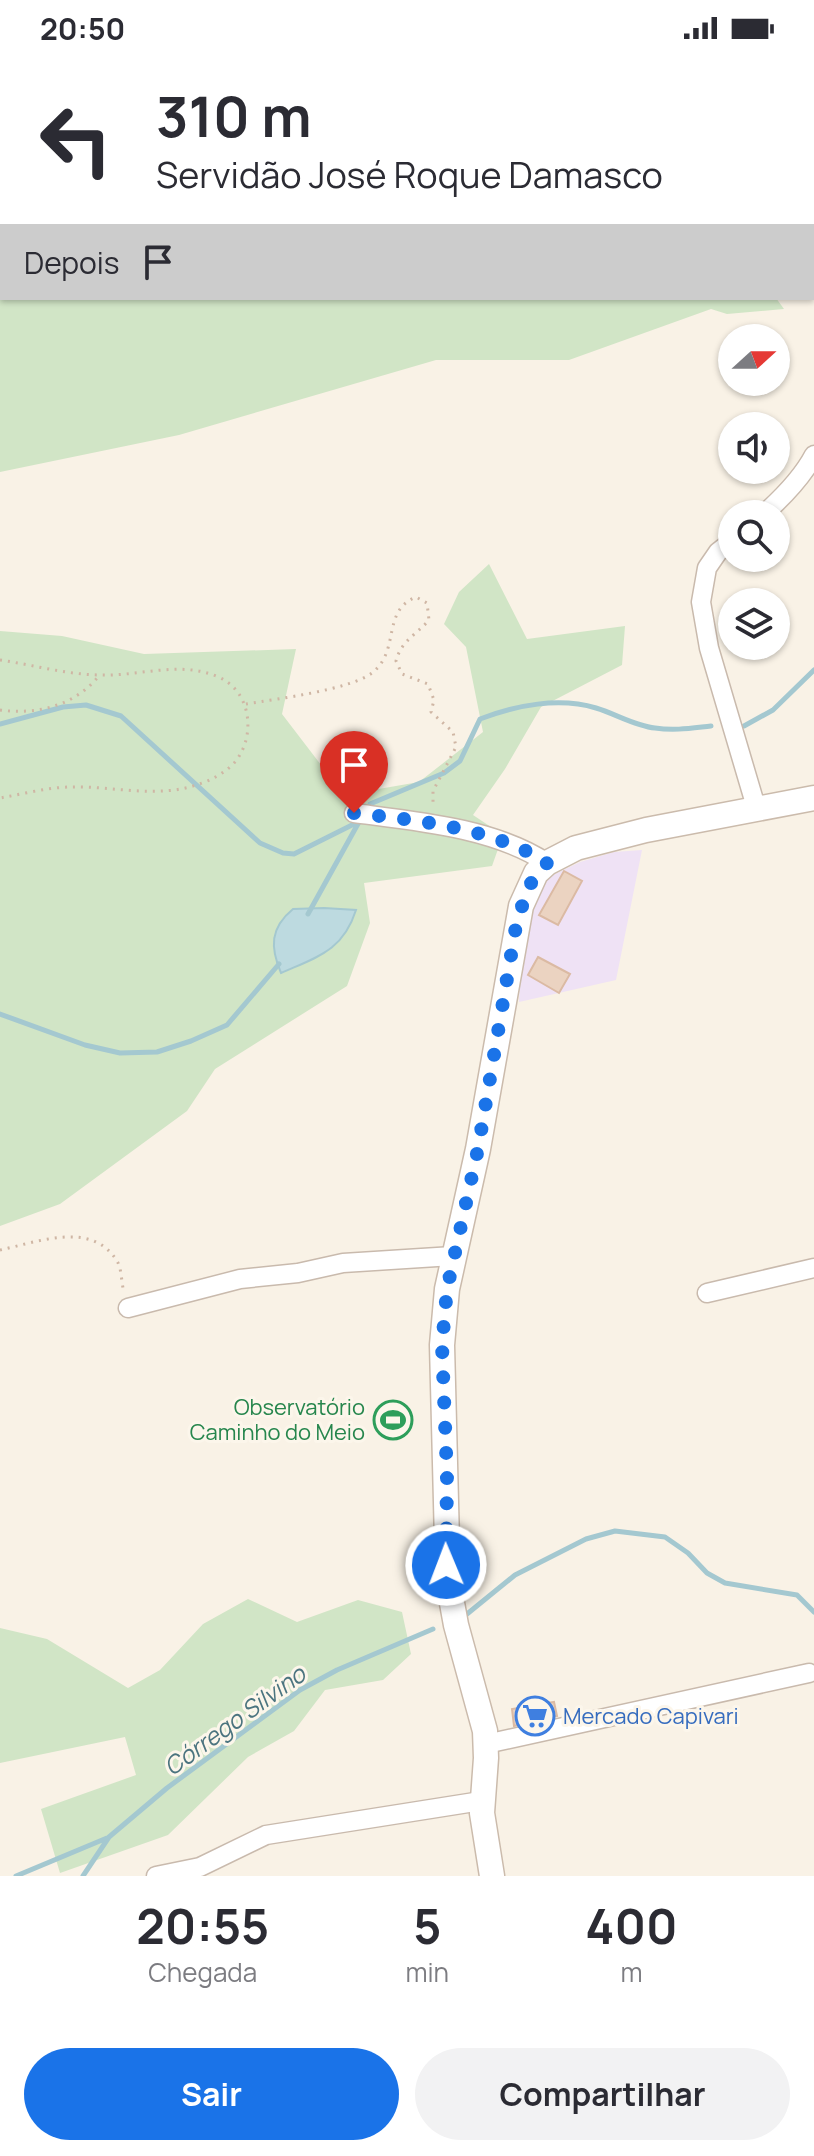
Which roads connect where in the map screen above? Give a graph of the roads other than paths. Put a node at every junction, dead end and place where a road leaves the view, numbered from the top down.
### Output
1 (814, 455) edge
2 (780, 500) edge
3 (718, 552) edge
4 (814, 798) edge
5 (756, 807) junction
6 (354, 813) dead end
7 (547, 863) junction
8 (453, 1256) junction
9 (814, 1268) edge
10 (707, 1293) dead end
11 (128, 1308) road end
12 (809, 1673) dead end
13 (486, 1744) junction
14 (481, 1801) junction
15 (156, 1876) edge
16 (492, 1876) edge

1 - 2 street
3 - 5 street
4 - 5 main road
5 - 7 main road
6 - 7 street
7 - 8 main road
8 - 11 street
8 - 13 main road
9 - 10 street
12 - 13 street
13 - 14 main road
14 - 15 street
14 - 16 main road

